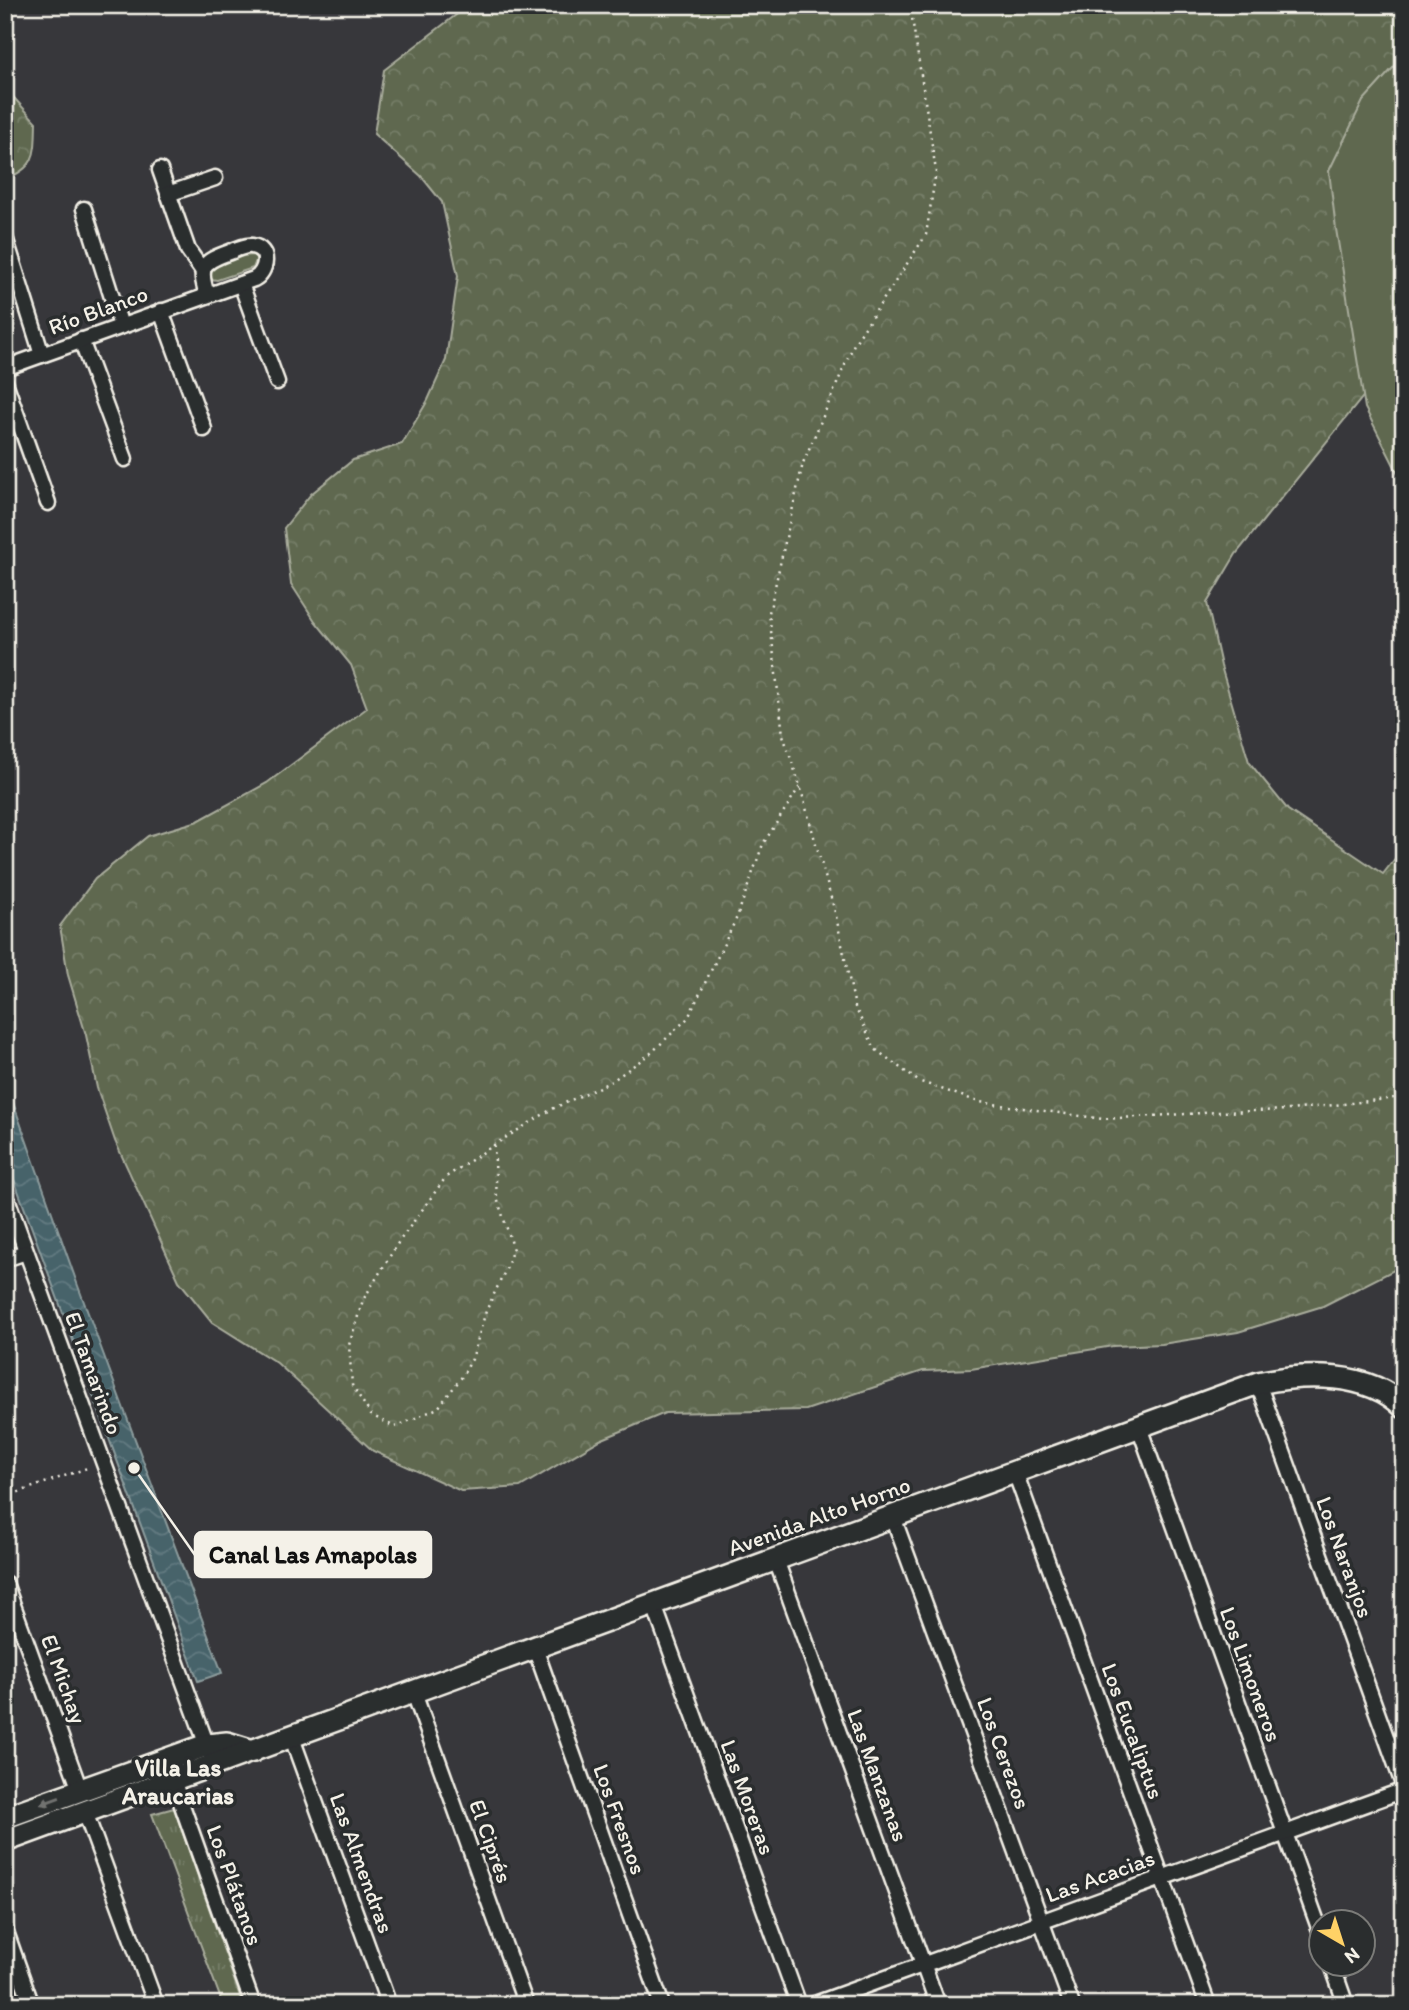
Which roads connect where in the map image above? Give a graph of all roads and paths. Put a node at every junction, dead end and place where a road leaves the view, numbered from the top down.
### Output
1 (911, 5) edge
2 (160, 170) dead end
3 (215, 178) dead end
4 (169, 194) junction
5 (84, 209) dead end
6 (5, 237) edge
7 (202, 270) junction
8 (242, 284) junction
9 (207, 295) junction
10 (161, 311) junction
11 (121, 326) junction
12 (81, 340) junction
13 (42, 355) junction
14 (5, 368) edge
15 (5, 382) edge
16 (277, 382) dead end
17 (204, 429) dead end
18 (125, 459) dead end
19 (48, 503) dead end
20 (800, 786) junction
21 (1404, 1097) edge
22 (494, 1145) junction
23 (5, 1193) edge
24 (26, 1252) junction
25 (5, 1259) edge
26 (1258, 1383) junction
27 (1404, 1406) edge
28 (1139, 1427) junction
29 (103, 1463) junction
30 (1015, 1472) junction
31 (5, 1497) edge
32 (893, 1517) junction
33 (776, 1560) junction
34 (5, 1583) edge
35 (654, 1605) junction
36 (535, 1648) junction
37 (414, 1693) junction
38 (292, 1738) junction
39 (207, 1745) junction
40 (253, 1751) junction
41 (215, 1765) junction
42 (173, 1780) junction
43 (1404, 1788) edge
44 (80, 1790) junction
45 (85, 1812) junction
46 (5, 1817) edge
47 (1285, 1834) junction
48 (5, 1840) edge
49 (1163, 1878) junction
50 (1311, 1909) edge
51 (1042, 1922) junction
52 (5, 1929) edge
53 (923, 1964) junction
54 (1337, 1979) edge
55 (31, 2003) edge
56 (156, 2005) edge
57 (253, 2005) edge
58 (389, 2005) edge
59 (526, 2005) edge
60 (662, 2005) edge
61 (799, 2005) edge
62 (812, 2005) edge
63 (938, 2005) edge
64 (1072, 2005) edge
65 (1208, 2005) edge
66 (1346, 2005) edge

1 - 20 path
2 - 4 street
3 - 4 street
4 - 7 street
5 - 11 street
6 - 13 street
7 - 8 street
7 - 9 street
8 - 9 street, Río Blanco
8 - 16 street
9 - 10 street, Río Blanco
10 - 11 street, Río Blanco
10 - 17 street
11 - 12 street, Río Blanco
12 - 13 street, Río Blanco
12 - 18 street
13 - 14 street, Río Blanco
15 - 19 street
20 - 21 path
20 - 22 path
22 - 22 path
23 - 24 street, El Tamarindo
24 - 25 street
24 - 29 street, El Tamarindo
26 - 27 street, Avenida Alto Horno
26 - 28 street, Avenida Alto Horno
26 - 43 street, Los Naranjos
28 - 30 street, Avenida Alto Horno
28 - 47 street, Los Limoneros
29 - 31 path
29 - 39 street, El Tamarindo
30 - 32 street, Avenida Alto Horno
30 - 49 street, Los Eucaliptus
32 - 33 street, Avenida Alto Horno
32 - 51 street, Los Cerezos
33 - 35 street, Avenida Alto Horno
33 - 53 street, Las Manzanas
34 - 44 street, El Michay
35 - 36 street, Avenida Alto Horno
35 - 61 street, Las Moreras
36 - 37 street, Avenida Alto Horno
36 - 60 street, Los Fresnos
37 - 38 street, Avenida Alto Horno
37 - 59 street, El Ciprés
38 - 40 street, Avenida Alto Horno
38 - 58 street, Las Almendras
39 - 40 street
39 - 41 street, El Tamarindo
39 - 44 street
40 - 41 street, Avenida Alto Horno
41 - 42 street, Avenida Alto Horno
42 - 45 street, Avenida Alto Horno
42 - 57 street, Los Plátanos
43 - 47 street, Las Acacias
44 -> 46 street
45 - 48 street, Avenida Alto Horno
45 - 56 street
47 - 49 street, Las Acacias
47 - 50 street, Los Limoneros
49 - 51 street, Las Acacias
49 - 65 street, Los Eucaliptus
51 - 53 street, Las Acacias
51 - 64 street, Los Cerezos
52 - 55 street
53 - 62 street, Las Acacias
53 - 63 street, Las Manzanas
54 - 66 street

